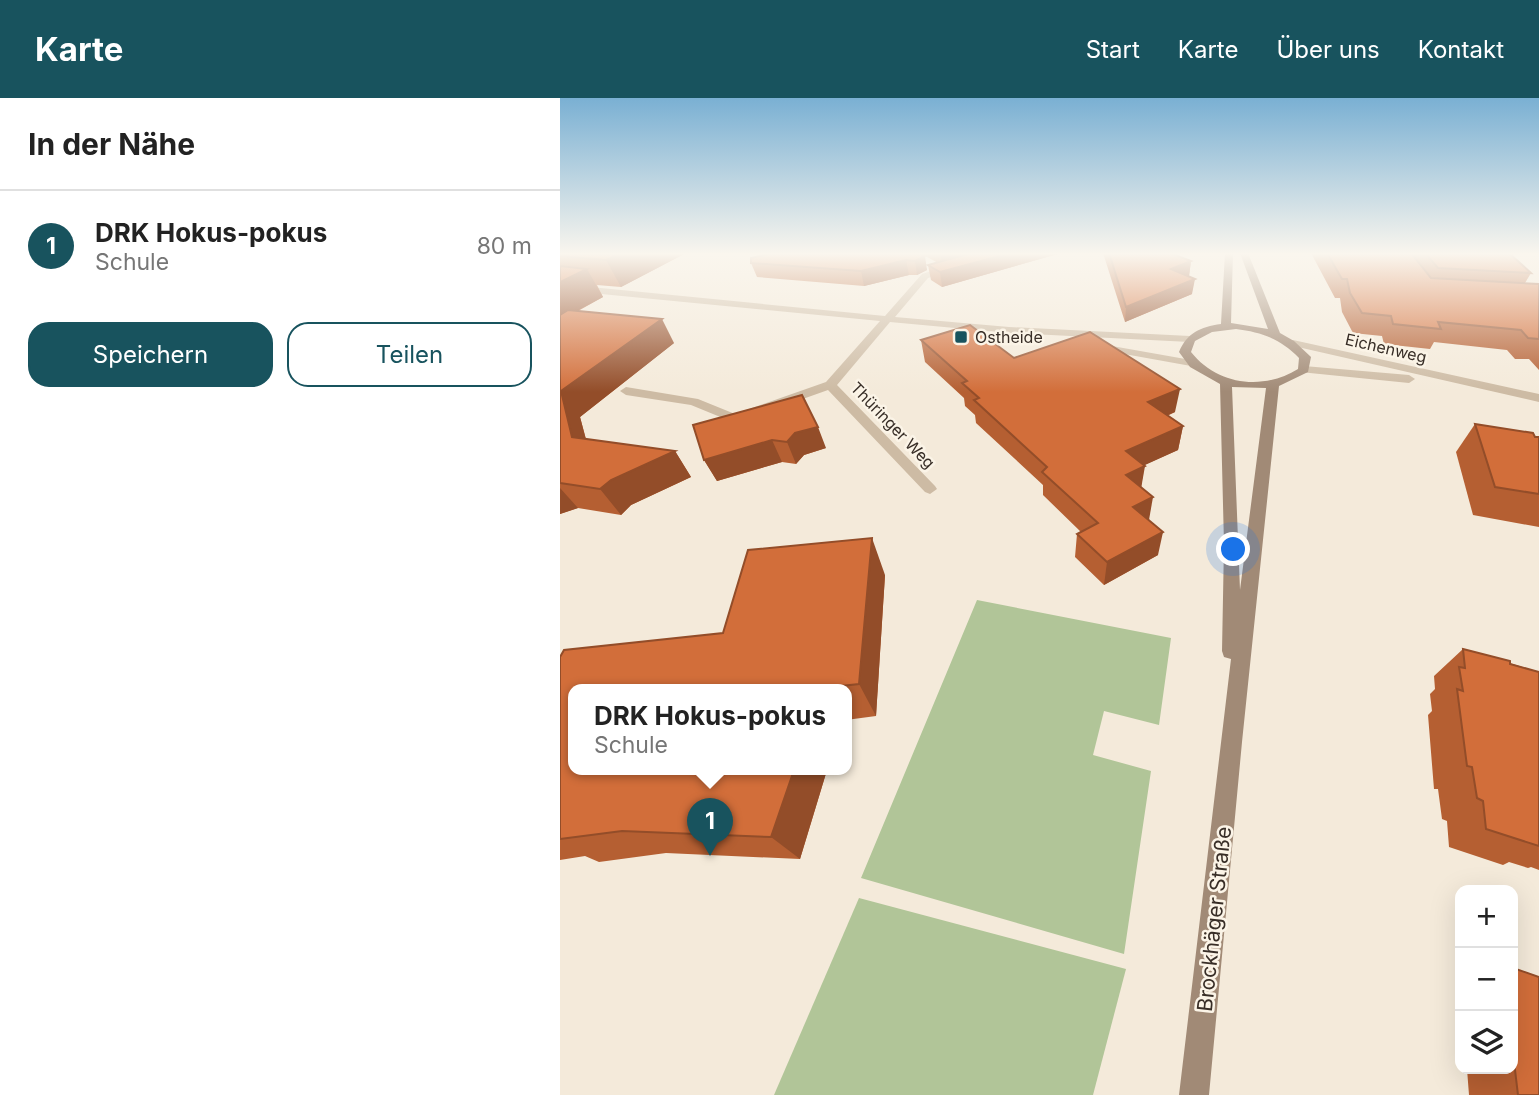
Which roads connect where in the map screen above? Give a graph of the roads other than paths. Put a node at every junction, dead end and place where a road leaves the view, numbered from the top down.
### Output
1 (672, 300) edge
2 (905, 300) edge
3 (1227, 300) edge
4 (1262, 300) edge
5 (889, 319) junction
6 (1226, 326) junction
7 (1009, 330) junction
8 (1275, 333) junction
9 (1190, 339) junction
10 (1293, 343) junction
11 (1191, 363) junction
12 (1304, 370) junction
13 (1226, 381) junction
14 (1472, 384) junction
15 (830, 385) junction
16 (1273, 385) junction
17 (626, 391) dead end
18 (1539, 398) edge
19 (930, 489) dead end
20 (1231, 742) junction
21 (1194, 1095) edge

1 - 5 street
2 - 5 street, Thüringer Weg
3 - 6 street
4 - 8 street
5 - 7 street
5 - 15 street, Thüringer Weg
6 - 8 street
6 - 9 street
7 - 9 street
7 - 11 street
8 - 10 street
9 - 11 street
10 - 12 street
10 - 14 street, Eichenweg
11 - 13 street
12 - 14 street, Eichenweg
12 - 16 street
13 - 16 street
13 - 20 street, Brockhäger Straße
14 - 18 street, Eichenweg
15 - 17 street, Thüringer Weg
15 - 19 street, Thüringer Weg
16 - 20 street, Brockhäger Straße
20 - 21 street, Brockhäger Straße

